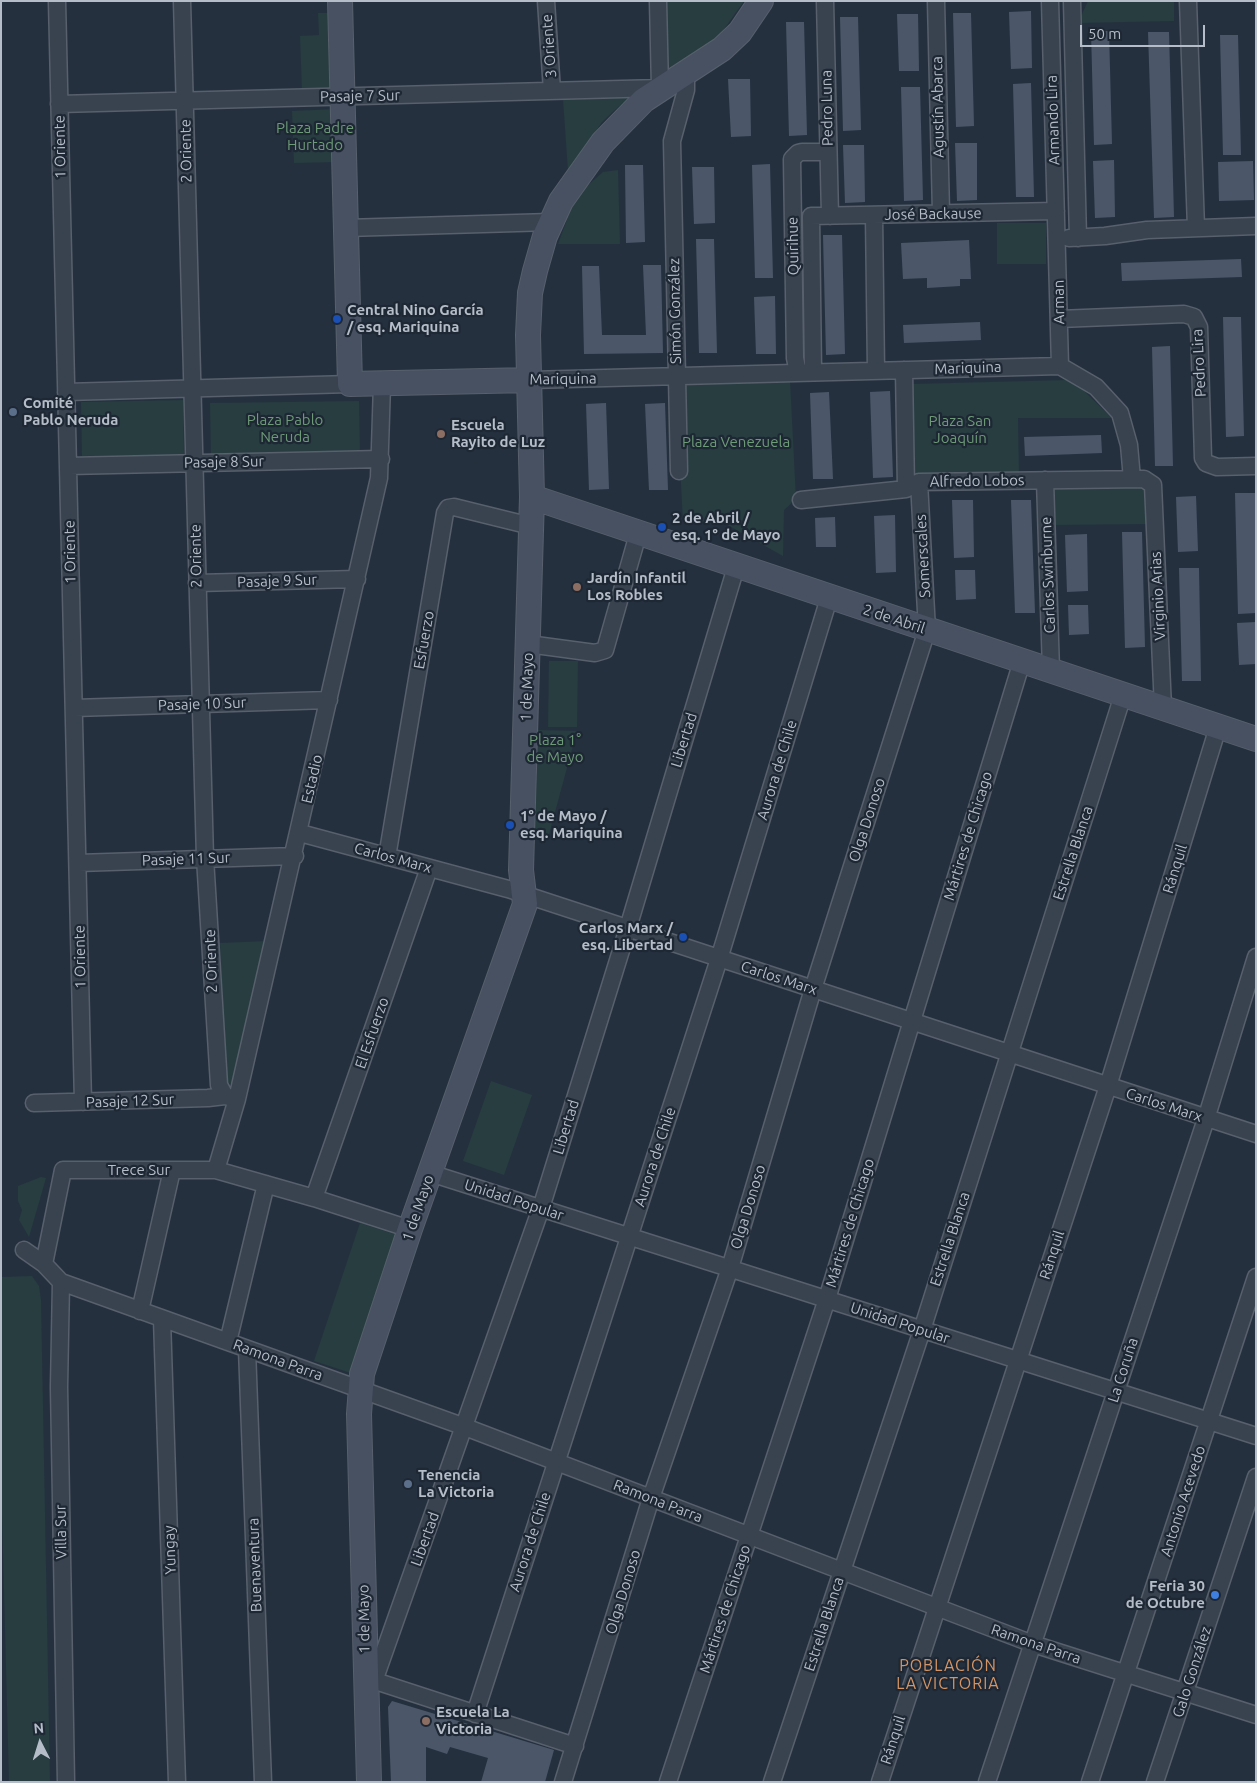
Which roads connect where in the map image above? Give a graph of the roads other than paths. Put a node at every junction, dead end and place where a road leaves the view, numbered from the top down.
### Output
1 (57, 1) edge
2 (182, 1) edge
3 (340, 1) edge
4 (546, 1) edge
5 (658, 1) edge
6 (761, 1) edge
7 (825, 1) edge
8 (936, 1) edge
9 (1050, 1) edge
10 (1072, 1) edge
11 (1188, 1) edge
12 (686, 74) junction
13 (660, 88) junction
14 (552, 91) junction
15 (342, 97) junction
16 (185, 101) junction
17 (59, 104) junction
18 (828, 152) junction
19 (1056, 211) junction
20 (940, 213) junction
21 (874, 215) junction
22 (830, 216) junction
23 (551, 222) junction
24 (1256, 226) edge
25 (346, 228) junction
26 (1196, 228) junction
27 (1057, 238) junction
28 (1078, 238) junction
29 (1059, 319) junction
30 (1060, 366) junction
31 (904, 370) junction
32 (876, 371) junction
33 (805, 373) junction
34 (676, 376) junction
35 (530, 380) junction
36 (350, 384) junction
37 (382, 384) junction
38 (192, 389) junction
39 (66, 392) junction
40 (381, 459) junction
41 (194, 463) junction
42 (68, 466) junction
43 (1256, 466) edge
44 (679, 471) dead end
45 (1132, 478) junction
46 (1045, 480) junction
47 (1153, 484) joint
48 (913, 486) junction
49 (532, 497) junction
50 (801, 500) dead end
51 (531, 526) junction
52 (638, 534) junction
53 (736, 566) junction
54 (356, 579) junction
55 (197, 583) junction
56 (829, 598) junction
57 (928, 630) junction
58 (528, 644) junction
59 (1022, 661) junction
60 (1051, 671) junction
61 (1123, 695) junction
62 (329, 700) junction
63 (200, 704) junction
64 (74, 708) junction
65 (1163, 708) junction
66 (1218, 727) junction
67 (1256, 739) edge
68 (300, 833) junction
69 (294, 856) junction
70 (387, 857) junction
71 (204, 858) junction
72 (78, 863) junction
73 (429, 868) junction
74 (524, 894) junction
75 (628, 928) junction
76 (1256, 957) edge
77 (720, 959) junction
78 (813, 989) junction
79 (912, 1022) junction
80 (1009, 1054) junction
81 (1108, 1086) junction
82 (231, 1098) junction
83 (83, 1102) junction
84 (34, 1103) dead end
85 (1206, 1119) junction
86 (1256, 1134) edge
87 (172, 1170) junction
88 (216, 1170) junction
89 (430, 1173) junction
90 (266, 1184) junction
91 (314, 1198) junction
92 (541, 1208) junction
93 (410, 1229) junction
94 (630, 1236) junction
95 (24, 1250) dead end
96 (44, 1264) junction
97 (730, 1268) junction
98 (1256, 1277) edge
99 (61, 1282) junction
100 (827, 1300) junction
101 (140, 1310) junction
102 (162, 1319) junction
103 (922, 1330) junction
104 (228, 1342) junction
105 (247, 1349) junction
106 (1018, 1360) junction
107 (360, 1390) junction
108 (1115, 1392) junction
109 (1209, 1421) junction
110 (465, 1427) junction
111 (1256, 1436) edge
112 (557, 1461) junction
113 (1256, 1477) edge
114 (652, 1498) junction
115 (749, 1536) junction
116 (842, 1572) junction
117 (937, 1608) junction
118 (1033, 1644) junction
119 (1126, 1674) junction
120 (370, 1680) junction
121 (1185, 1691) junction
122 (475, 1714) junction
123 (1256, 1715) edge
124 (575, 1746) junction
125 (66, 1782) edge
126 (177, 1782) edge
127 (263, 1782) edge
128 (368, 1782) edge
129 (563, 1782) edge
130 (668, 1782) edge
131 (772, 1782) edge
132 (880, 1782) edge
133 (987, 1782) edge
134 (1090, 1782) edge
135 (1156, 1782) edge

1 - 17 street, 1 Oriente
2 - 16 street, 2 Oriente
3 - 15 street
4 - 14 street, 3 Oriente
5 - 13 street
6 - 12 street, 1 de Mayo
7 - 18 street, Pedro Luna
8 - 20 street, Agustín Abarca
9 - 19 street, Armando Lira
10 - 28 street, Armando Lira
11 - 26 street
12 - 13 street, 1 de Mayo
12 - 34 street, Simón González
13 - 14 street, Pasaje 7 Sur
13 - 23 street, 1 de Mayo
14 - 15 street, Pasaje 7 Sur
15 - 16 street, Pasaje 7 Sur
15 - 25 street
16 - 17 street, Pasaje 7 Sur
16 - 38 street, 2 Oriente
17 - 39 street, 1 Oriente
18 - 22 street, Pedro Luna
18 - 33 street, Quirihue
19 - 20 street, José Backause
19 - 27 street, Armando Lira
20 - 21 street, José Backause
21 - 22 street, José Backause
21 - 32 street
22 - 33 street, José Backause
23 - 25 street
23 - 35 street, 1 de Mayo
24 - 26 street
25 - 36 street
26 - 28 street
27 - 28 street
27 - 29 street, Arman
29 - 30 street, Arman
29 - 43 street, Pedro Lira
30 - 31 street, Mariquina
30 - 45 street
31 - 32 street, Mariquina
31 - 48 street, Somerscales
32 - 33 street, Mariquina
33 - 34 street, Mariquina
34 - 35 street, Mariquina
34 - 44 street, Simón González
35 - 37 street, Mariquina
35 - 49 street, 1 de Mayo
36 - 37 street, Mariquina
36 - 38 street, Mariquina
37 - 40 street, Estadio
38 - 39 street, Mariquina
38 - 41 street, 2 Oriente
39 - 42 street, 1 Oriente
40 - 41 street, Pasaje 8 Sur
40 - 54 street, Estadio
41 - 42 street, Pasaje 8 Sur
41 - 55 street, 2 Oriente
42 - 64 street, 1 Oriente
45 - 46 street, Alfredo Lobos
45 - 47 street, Alfredo Lobos
46 - 48 street, Alfredo Lobos
46 - 60 street, Carlos Swinburne
47 - 65 street, Virginio Arias
48 - 50 street, Alfredo Lobos
48 - 57 street, Somerscales
49 - 51 street, 1 de Mayo
49 - 52 street, 2 de Abril
51 - 58 street, 1 de Mayo
51 - 70 street, Esfuerzo
52 - 53 street, 2 de Abril
52 - 58 street, 1 de Mayo
53 - 56 street, 2 de Abril
53 - 75 street, Libertad
54 - 55 street, Pasaje 9 Sur
54 - 62 street, Estadio
55 - 63 street, 2 Oriente
56 - 57 street, 2 de Abril
56 - 77 street, Aurora de Chile
57 - 59 street, 2 de Abril
57 - 78 street, Olga Donoso
58 - 74 street, 1 de Mayo
59 - 60 street, 2 de Abril
59 - 79 street, Mártires de Chicago
60 - 61 street, 2 de Abril
61 - 65 street, 2 de Abril
61 - 80 street, Estrella Blanca
62 - 63 street, Pasaje 10 Sur
62 - 68 street, Estadio
63 - 64 street, Pasaje 10 Sur
63 - 71 street, 2 Oriente
64 - 72 street, 1 Oriente
65 - 66 street, 2 de Abril
66 - 67 street, 2 de Abril
66 - 81 street, Ránquil
68 - 69 street, Estadio
68 - 70 street, Carlos Marx
69 - 71 street, Pasaje 11 Sur
69 - 82 street, Estadio
70 - 73 street, Carlos Marx
71 - 72 street, Pasaje 11 Sur
71 - 82 street, 2 Oriente
72 - 83 street, 1 Oriente
73 - 74 street, Carlos Marx
73 - 91 street, El Esfuerzo
74 - 75 street, Carlos Marx
74 - 89 street, 1 de Mayo
75 - 77 street, Carlos Marx
75 - 92 street, Libertad
76 - 85 street, La Coruña
77 - 78 street, Carlos Marx
77 - 94 street, Aurora de Chile
78 - 79 street, Carlos Marx
78 - 97 street, Olga Donoso
79 - 80 street, Carlos Marx
79 - 100 street, Mártires de Chicago
80 - 81 street, Carlos Marx
80 - 103 street, Estrella Blanca
81 - 85 street, Carlos Marx
81 - 106 street, Ránquil
82 - 83 street, Pasaje 12 Sur
82 - 88 street, Estadio
83 - 84 street, Pasaje 12 Sur
85 - 86 street, Carlos Marx
85 - 108 street, La Coruña
87 - 88 street, Trece Sur
87 - 96 street, Trece Sur
87 - 101 street
88 - 90 street
89 - 92 street, Unidad Popular
89 - 93 street, 1 de Mayo
90 - 91 street
90 - 104 street
91 - 93 street
92 - 94 street, Unidad Popular
92 - 110 street, Libertad
93 - 107 street, 1 de Mayo
94 - 97 street, Unidad Popular
94 - 112 street, Aurora de Chile
95 - 96 street
96 - 99 street
97 - 100 street, Unidad Popular
97 - 114 street, Olga Donoso
98 - 109 street, Antonio Acevedo
99 - 101 street, Ramona Parra
99 - 125 street, Villa Sur
100 - 103 street, Unidad Popular
100 - 115 street, Mártires de Chicago
101 - 102 street, Ramona Parra
102 - 104 street, Ramona Parra
102 - 126 street, Yungay
103 - 106 street, Unidad Popular
103 - 116 street, Estrella Blanca
104 - 105 street, Ramona Parra
105 - 107 street, Ramona Parra
105 - 127 street, Buenaventura
106 - 108 street, Unidad Popular
106 - 117 street, Ránquil
107 - 110 street, Ramona Parra
107 - 120 street, 1 de Mayo
108 - 109 street, Unidad Popular
108 - 118 street, La Coruña
109 - 111 street, Unidad Popular
109 - 119 street, Antonio Acevedo
110 - 112 street, Ramona Parra
110 - 120 street, Libertad
112 - 114 street, Ramona Parra
112 - 122 street, Aurora de Chile
113 - 121 street, Galo González
114 - 115 street, Ramona Parra
114 - 124 street, Olga Donoso
115 - 116 street, Ramona Parra
115 - 130 street, Mártires de Chicago
116 - 117 street, Ramona Parra
116 - 131 street, Estrella Blanca
117 - 118 street, Ramona Parra
117 - 132 street, Ránquil
118 - 119 street, Ramona Parra
118 - 133 street, La Coruña
119 - 121 street, Ramona Parra
119 - 134 street, Antonio Acevedo
120 - 122 street
120 - 128 street, 1 de Mayo
121 - 123 street, Ramona Parra
121 - 135 street, Galo González
122 - 124 street
124 - 129 street, Olga Donoso

